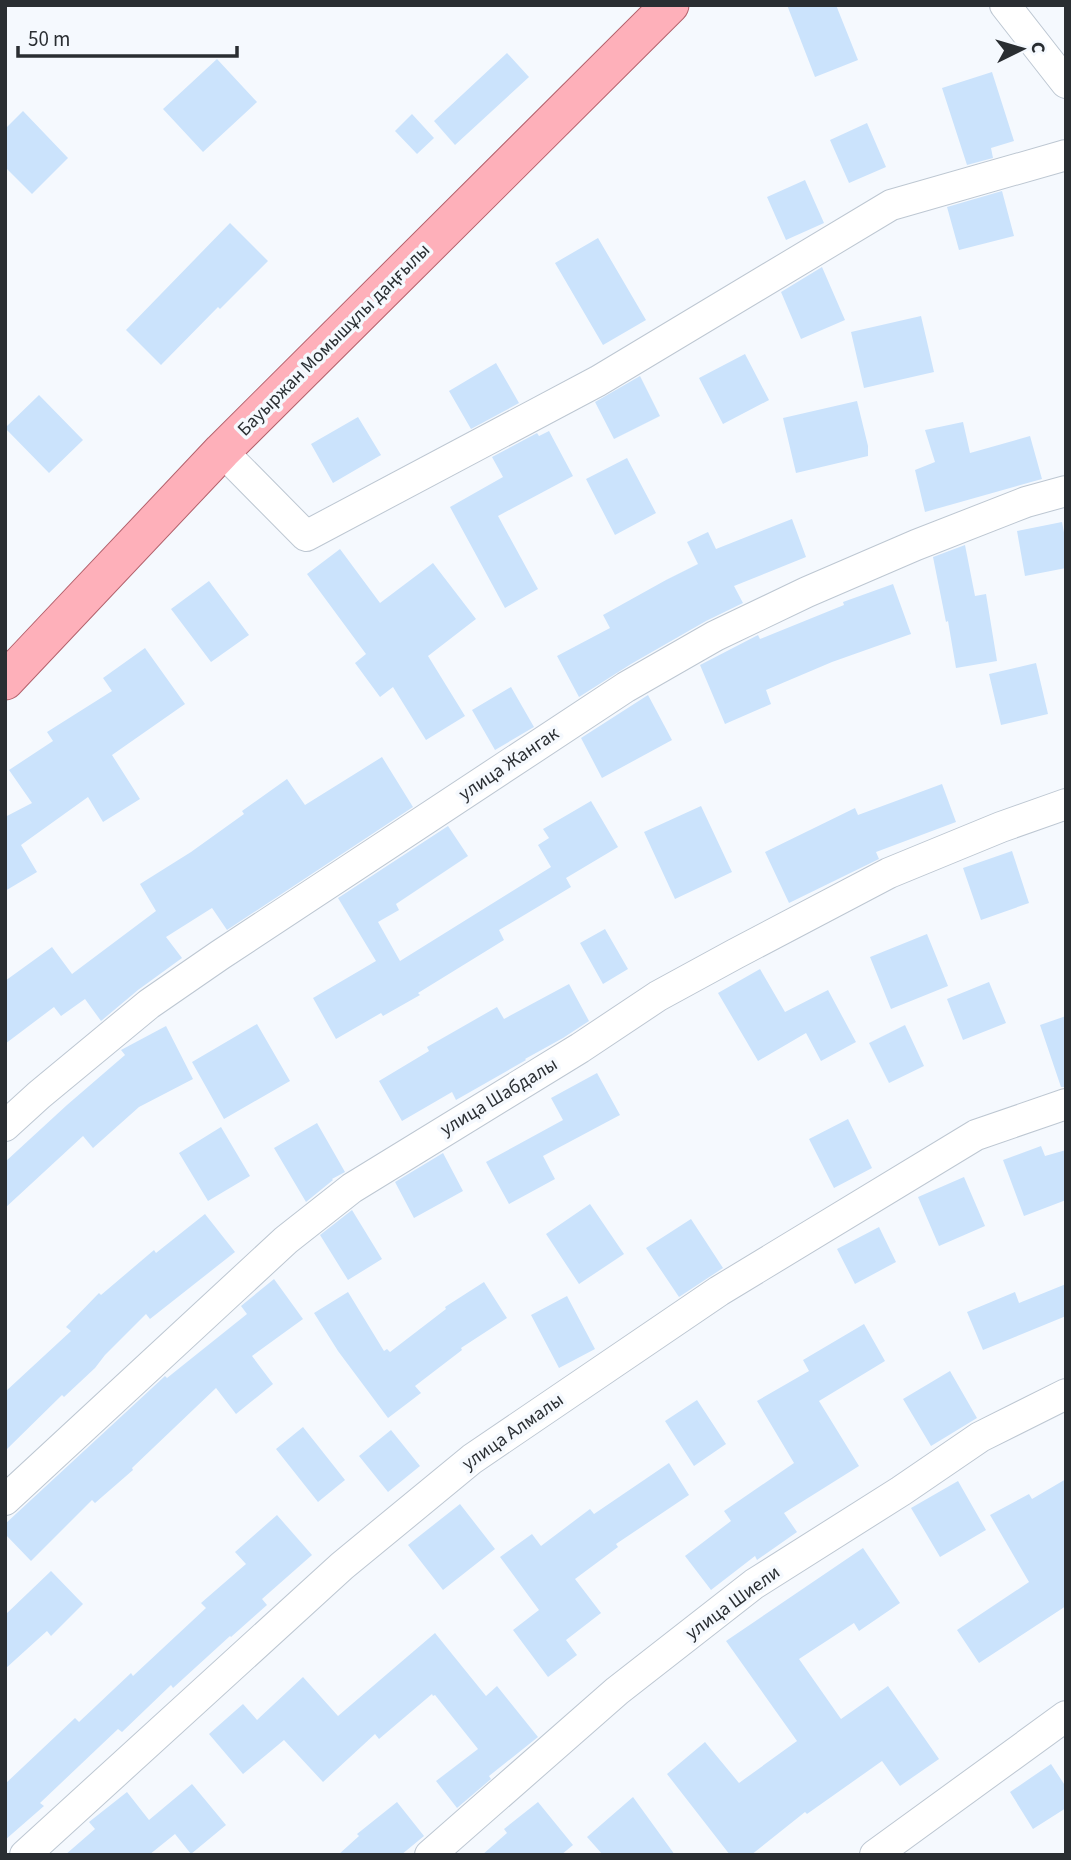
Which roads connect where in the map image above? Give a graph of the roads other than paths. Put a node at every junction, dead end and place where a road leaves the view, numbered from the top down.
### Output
1 (670, 5) edge
2 (1005, 5) edge
3 (1066, 83) edge
4 (1066, 155) edge
5 (222, 451) junction
6 (1066, 491) edge
7 (5, 681) edge
8 (1066, 804) edge
9 (1066, 1104) edge
10 (5, 1126) edge
11 (1066, 1394) edge
12 (5, 1500) edge
13 (1066, 1716) edge
14 (25, 1855) edge
15 (430, 1855) edge
16 (875, 1855) edge

1 - 5 main road, Бауыржан Момышұлы даңғылы
2 - 3 street
4 - 5 street
5 - 7 main road, Бауыржан Момышұлы даңғылы
6 - 10 street, улица Жангак
8 - 12 street, улица Шабдалы
9 - 14 street, улица Алмалы
11 - 15 street, улица Шиели
13 - 16 street

